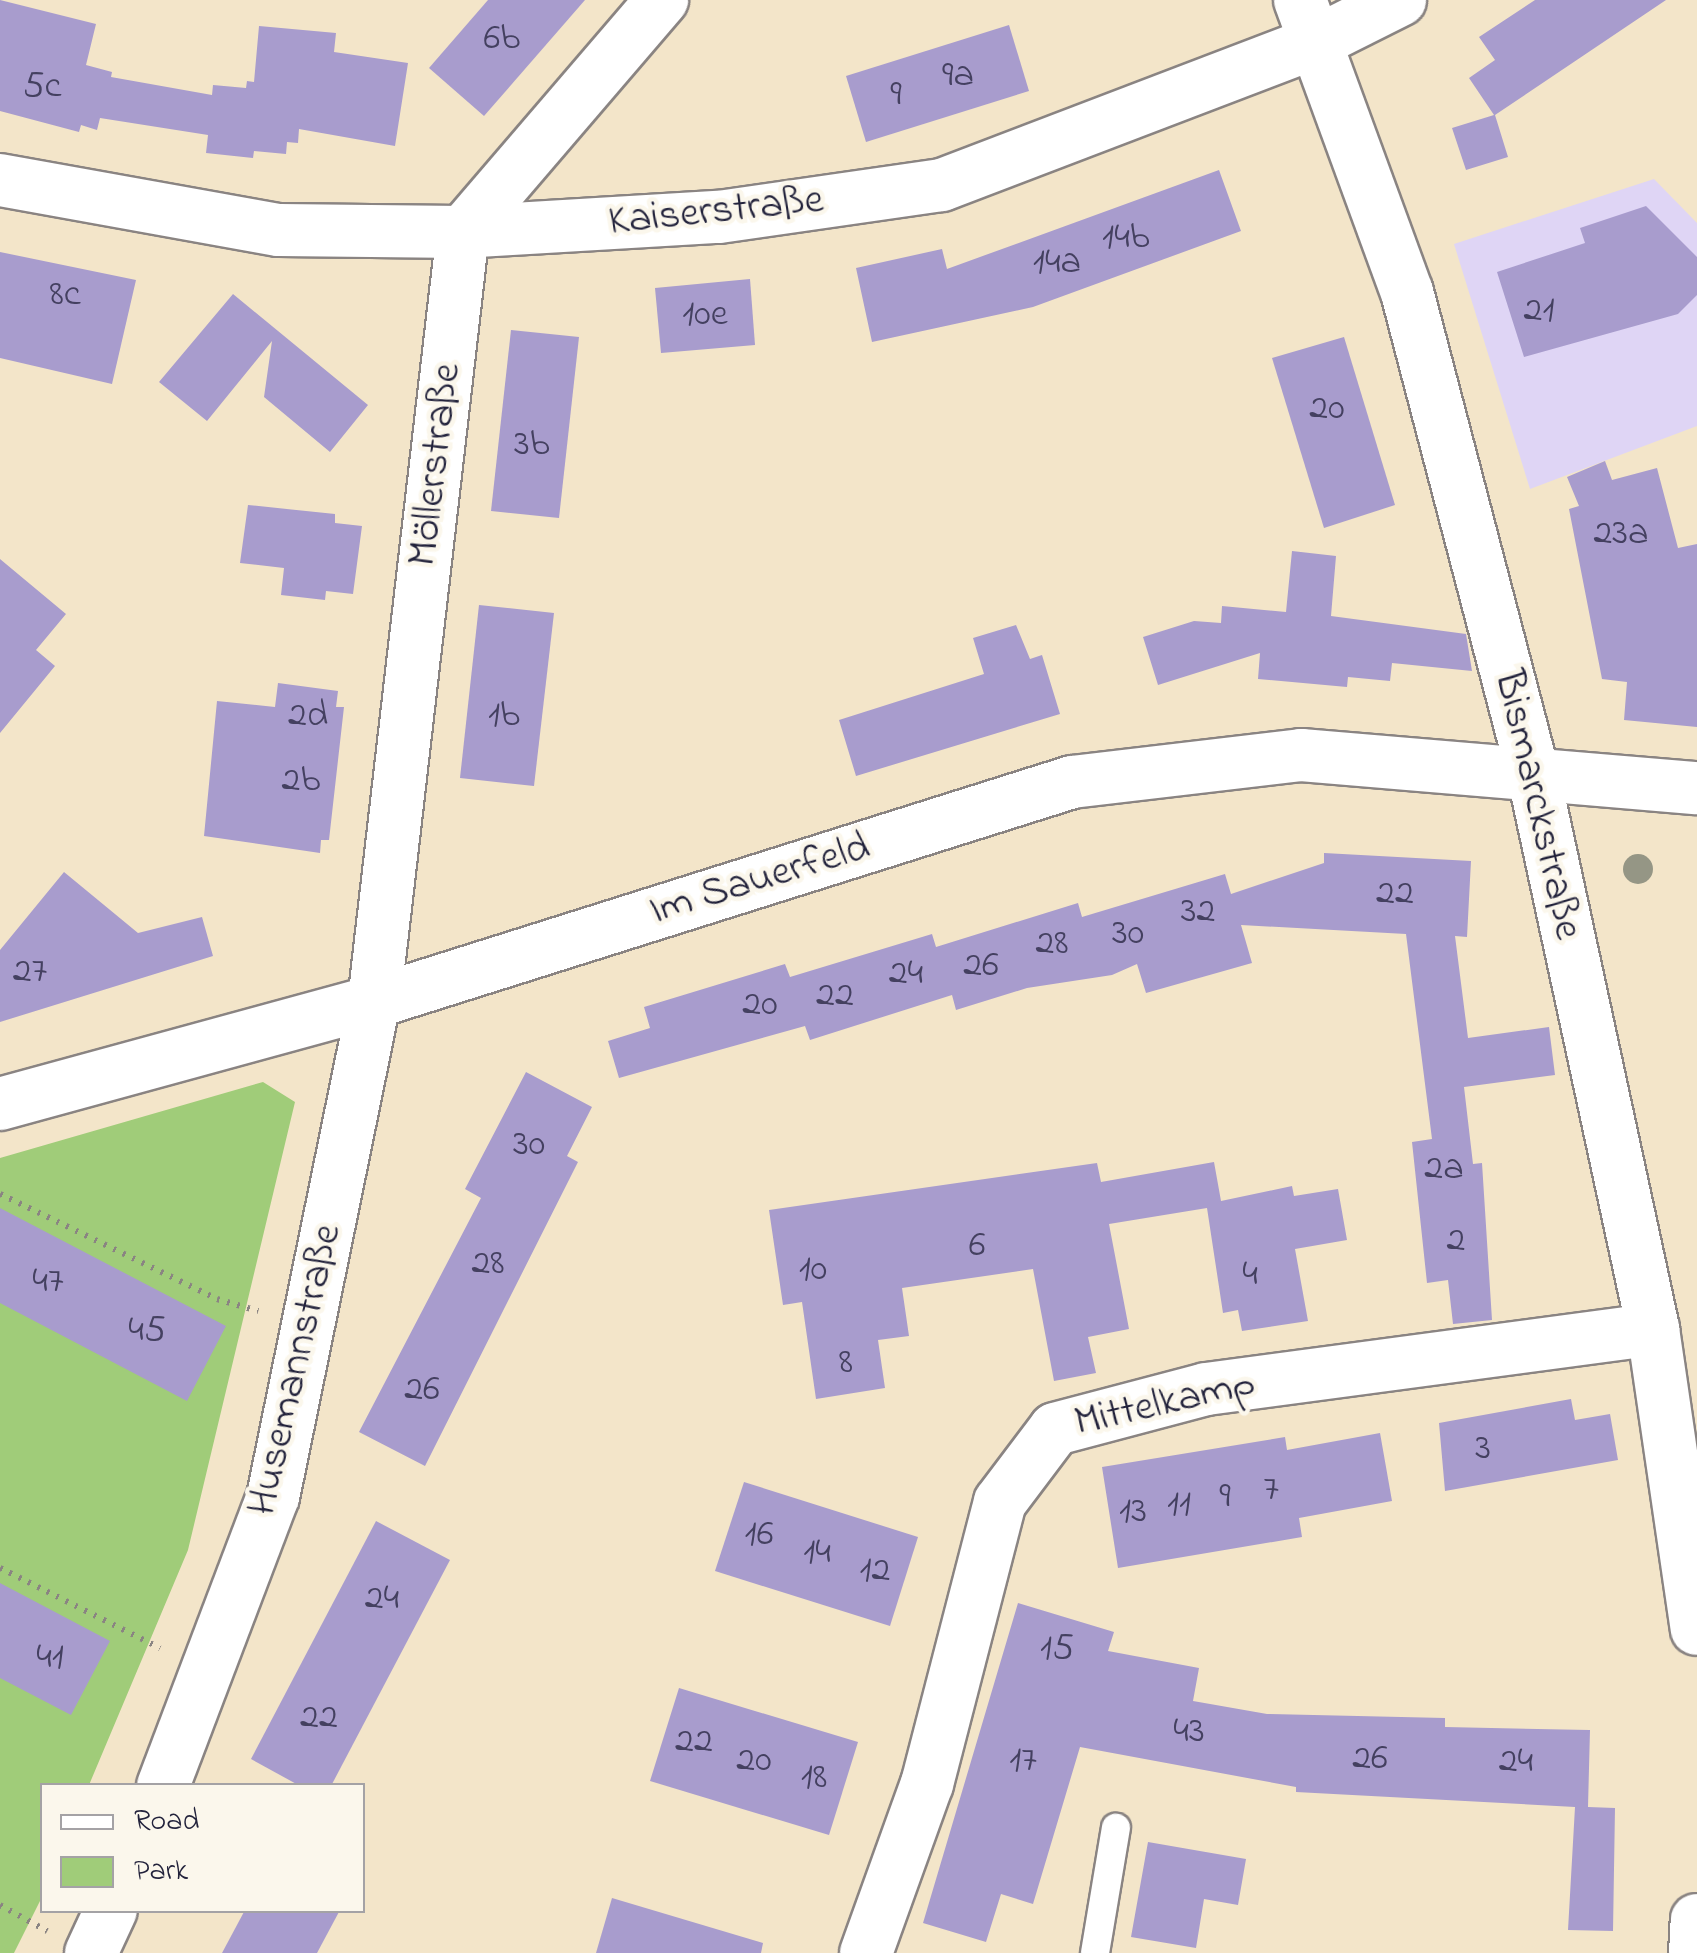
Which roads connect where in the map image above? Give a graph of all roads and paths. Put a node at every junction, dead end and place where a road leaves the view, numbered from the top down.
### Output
1 (662, 0) edge
2 (1400, 0) edge
3 (1308, 21) edge
4 (0, 180) edge
5 (463, 232) junction
6 (1534, 777) junction
7 (1697, 788) edge
8 (374, 1002) junction
9 (0, 1104) edge
10 (0, 1194) edge
11 (307, 1325) junction
12 (1654, 1329) junction
13 (0, 1568) edge
14 (1697, 1628) edge
15 (206, 1672) junction
16 (164, 1783) edge
17 (1116, 1828) dead end
18 (110, 1913) edge
19 (1697, 1920) edge
20 (91, 1953) edge
21 (866, 1953) edge
22 (1095, 1953) edge
23 (1695, 1953) edge

1 - 5 street
2 - 3 street, Kaiserstraße
3 - 5 street, Kaiserstraße
3 - 6 street, Bismarckstraße
4 - 5 street, Kaiserstraße
5 - 8 street, Möllerstraße
6 - 7 street, Im Sauerfeld
6 - 8 street, Im Sauerfeld
6 - 12 street, Bismarckstraße
8 - 9 street, Im Sauerfeld
8 - 11 street, Husemannstraße
10 - 11 path
11 - 15 street, Husemannstraße
12 - 14 street, Bismarckstraße
12 - 21 street, Mittelkamp
13 - 15 path
15 - 16 street, Husemannstraße
17 - 22 lane
18 - 20 street
19 - 23 street

